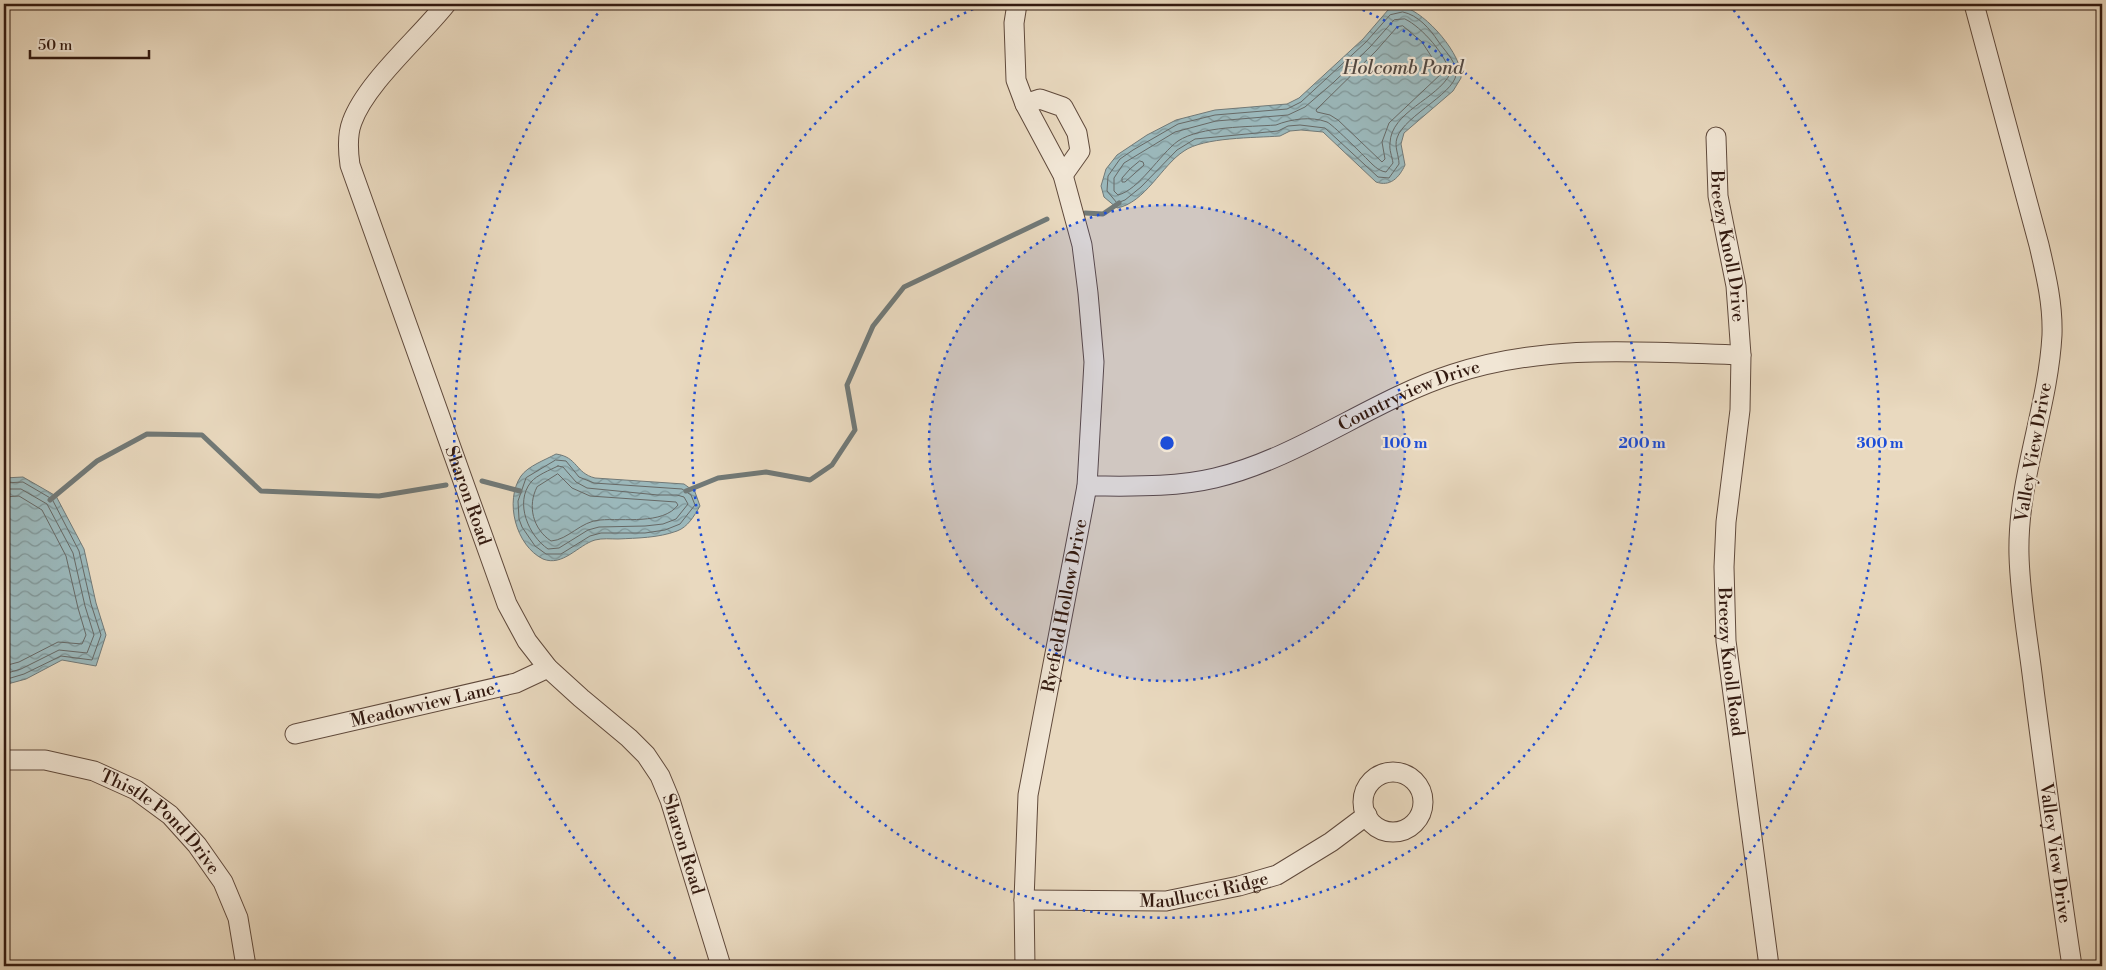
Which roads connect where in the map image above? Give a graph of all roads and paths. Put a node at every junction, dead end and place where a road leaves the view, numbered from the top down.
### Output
1 (446, 4) edge
2 (1017, 4) edge
3 (1974, 4) edge
4 (1025, 104) junction
5 (1716, 137) dead end
6 (1063, 174) junction
7 (1741, 354) junction
8 (1087, 486) junction
9 (548, 668) junction
10 (295, 734) dead end
11 (4, 760) edge
12 (1367, 815) dead end
13 (1024, 900) junction
14 (246, 966) edge
15 (721, 966) edge
16 (1025, 966) edge
17 (1769, 966) edge
18 (2072, 966) edge

1 - 9 street, Sharon Road
2 - 4 street, Ryefield Hollow Drive
3 - 18 street, Valley View Drive
4 - 6 street, Ryefield Hollow Drive
4 - 6 street
5 - 7 street, Breezy Knoll Drive
6 - 8 street, Ryefield Hollow Drive
7 - 8 street, Countryview Drive
7 - 17 street, Breezy Knoll Road
8 - 13 street, Ryefield Hollow Drive
9 - 10 street, Meadowview Lane
9 - 15 street, Sharon Road
11 - 14 street, Thistle Pond Drive
12 - 13 street, Maullucci Ridge
13 - 16 street, Ryefield Hollow Drive

